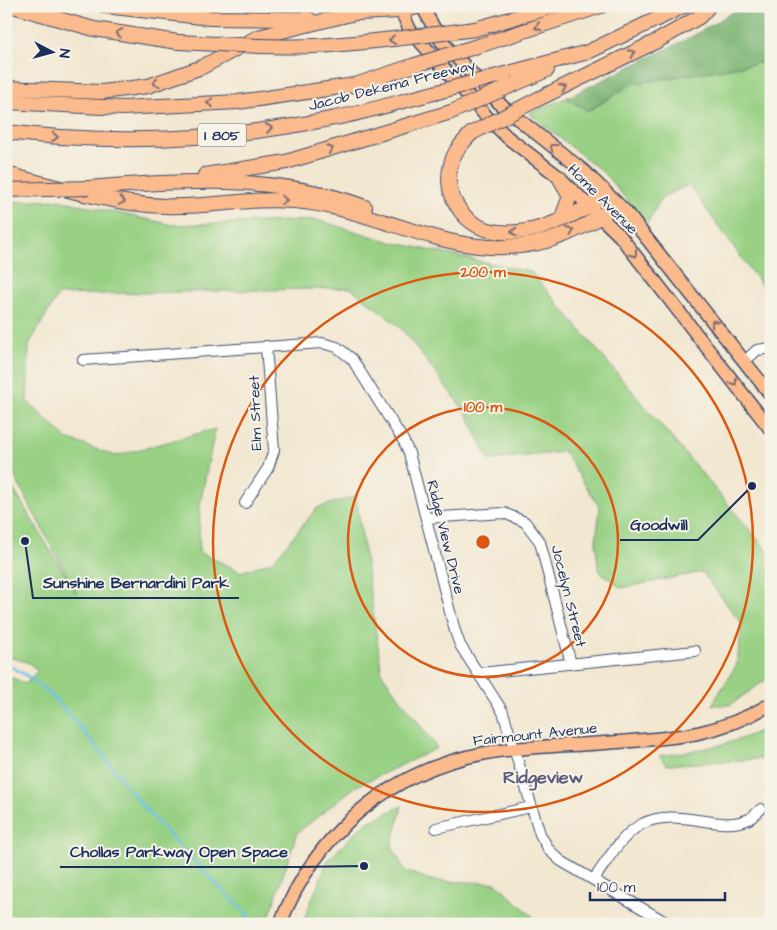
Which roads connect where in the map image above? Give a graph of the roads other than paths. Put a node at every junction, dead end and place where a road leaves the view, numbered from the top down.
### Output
1 (12, 6) edge
2 (105, 6) edge
3 (369, 6) edge
4 (422, 6) edge
5 (555, 6) edge
6 (601, 6) edge
7 (684, 6) edge
8 (709, 6) edge
9 (400, 8) edge
10 (355, 13) junction
11 (333, 19) junction
12 (510, 79) junction
13 (6, 88) edge
14 (6, 102) edge
15 (6, 132) edge
16 (6, 174) edge
17 (559, 177) junction
18 (161, 182) junction
19 (6, 190) edge
20 (604, 190) junction
21 (616, 203) junction
22 (591, 206) junction
23 (602, 218) junction
24 (561, 220) junction
25 (444, 239) junction
26 (266, 346) junction
27 (771, 348) edge
28 (83, 360) dead end
29 (744, 361) junction
30 (771, 395) edge
31 (771, 430) edge
32 (246, 503) dead end
33 (426, 518) junction
34 (695, 651) dead end
35 (570, 664) junction
36 (480, 673) junction
37 (771, 704) edge
38 (515, 749) junction
39 (531, 807) junction
40 (761, 809) dead end
41 (436, 828) dead end
42 (594, 879) junction
43 (280, 924) edge
44 (668, 924) edge

5 -> 1 highway, bridge
2 - 11 highway
3 - 10 highway
4 - 9 highway
20 -> 4 main road, Home Avenue
6 -> 14 highway, Jacob Dekema Freeway / I 805, bridge
7 - 12 highway
24 -> 8 highway, bridge
9 - 10 highway
9 - 17 main road, Home Avenue
10 - 11 highway
11 -> 13 highway
15 -> 12 highway, Jacob Dekema Freeway / I 805, bridge
18 -> 12 highway, bridge
16 -> 25 highway
17 - 22 main road, Home Avenue
17 - 24 highway
18 - 19 highway, bridge
18 - 25 highway
20 - 21 main road, Home Avenue
20 - 22 highway
21 - 23 highway
29 -> 21 main road, Home Avenue
22 - 23 main road, Home Avenue
22 - 24 highway
25 -> 23 highway
23 -> 31 main road, Home Avenue
26 - 28 street, Ridge View Drive
26 - 32 street, Elm Street
26 - 33 street, Ridge View Drive
27 - 29 street
29 - 30 main road, Home Avenue
33 - 35 street, Jocelyn Street
33 - 36 street, Ridge View Drive
34 - 35 street
35 - 36 street
36 - 38 street, Ridge View Drive
37 - 38 main road, Fairmount Avenue
38 - 39 street, Ridge View Drive
38 - 43 main road, Fairmount Avenue
39 - 41 street
39 - 42 street, Ridge View Drive
40 - 42 street
42 - 44 street, Ridge View Drive

